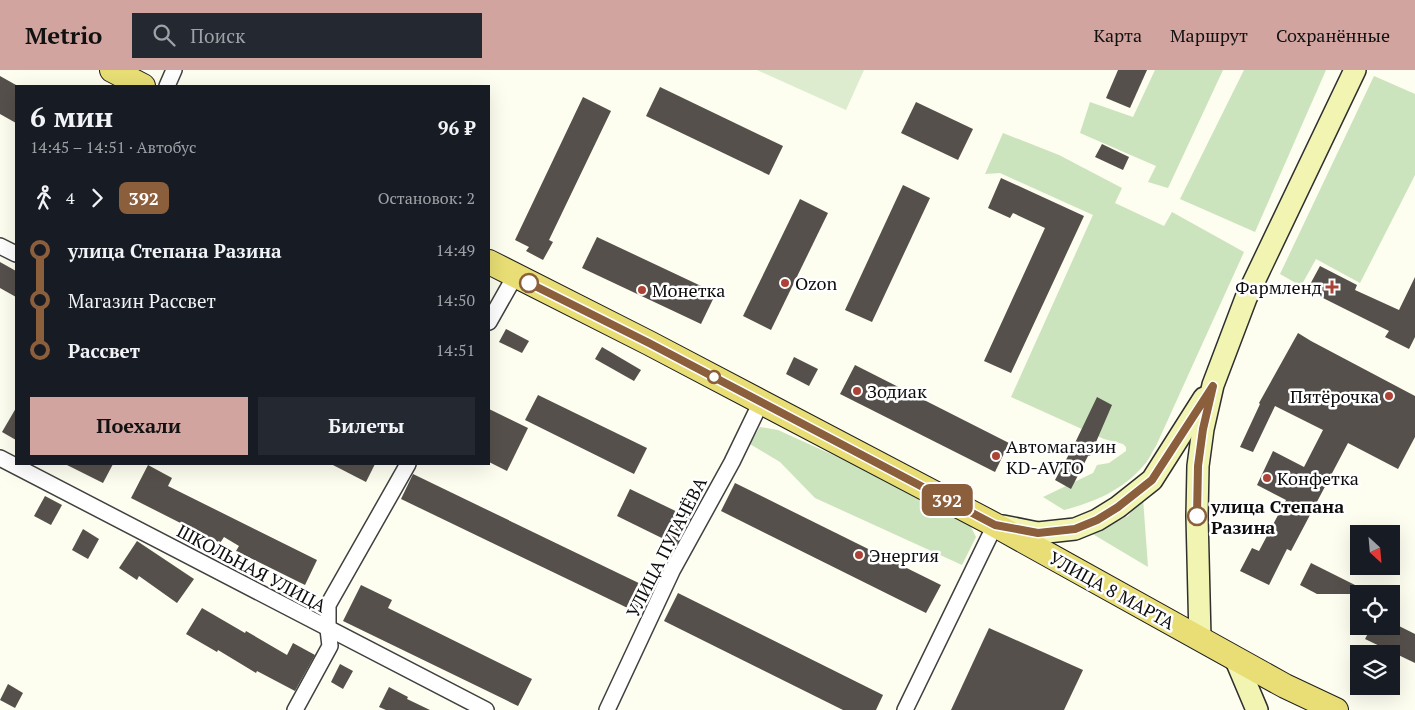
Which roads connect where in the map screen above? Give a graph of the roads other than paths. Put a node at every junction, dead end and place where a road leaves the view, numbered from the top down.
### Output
1 (112, 70) edge
2 (174, 70) edge
3 (1355, 70) edge
4 (141, 85) edge
5 (167, 85) edge
6 (0, 246) edge
7 (15, 254) edge
8 (490, 263) edge
9 (515, 276) junction
10 (490, 320) edge
11 (1213, 386) junction
12 (762, 402) junction
13 (0, 458) edge
14 (407, 465) edge
15 (995, 525) junction
16 (328, 629) junction
17 (1200, 638) junction
18 (1235, 658) junction
19 (295, 710) edge
20 (486, 710) edge
21 (607, 710) edge
22 (905, 710) edge
23 (1257, 710) edge
24 (1336, 710) edge

1 - 4 main road
2 - 5 street
3 - 11 main road
6 - 7 street
8 - 9 main road, УЛИЦА 8 МАРТА
9 - 10 street
9 - 12 main road, УЛИЦА 8 МАРТА
11 - 15 main road
11 - 17 main road
12 - 15 main road, УЛИЦА 8 МАРТА
12 - 21 street, УЛИЦА ПУГАЧЁВА
13 - 16 street, ШКОЛЬНАЯ УЛИЦА
14 - 16 street
15 - 17 main road, УЛИЦА 8 МАРТА
15 - 22 street
16 - 19 street
16 - 20 street, ШКОЛЬНАЯ УЛИЦА
17 - 18 main road, УЛИЦА 8 МАРТА
18 - 23 main road
18 - 24 main road, УЛИЦА 8 МАРТА

